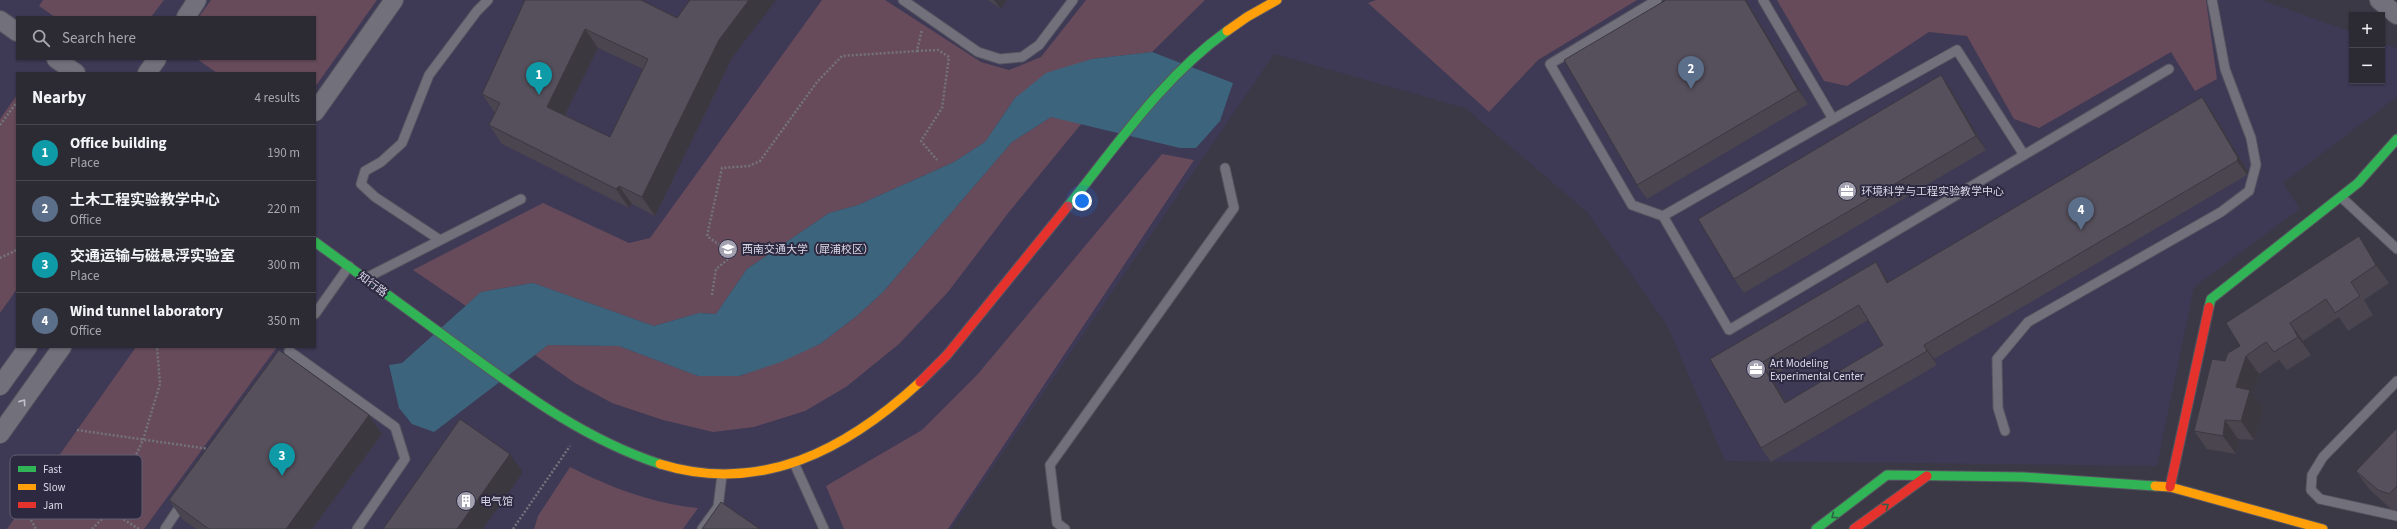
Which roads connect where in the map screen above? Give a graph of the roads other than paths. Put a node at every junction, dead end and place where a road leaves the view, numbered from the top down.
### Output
1 (197, 0) edge
2 (394, 0) edge
3 (488, 0) edge
4 (903, 0) edge
5 (1073, 0) edge
6 (1277, 0) edge
7 (1657, 0) edge
8 (1763, 0) edge
9 (2212, 0) edge
10 (2380, 0) edge
11 (2397, 15) edge
12 (187, 16) edge
13 (0, 20) edge
14 (16, 31) edge
15 (57, 60) edge
16 (156, 60) edge
17 (2169, 69) dead end
18 (75, 72) edge
19 (148, 72) edge
20 (316, 111) edge
21 (1833, 119) junction
22 (2397, 139) edge
23 (2024, 155) junction
24 (1225, 168) dead end
25 (2341, 197) junction
26 (521, 199) dead end
27 (1662, 216) junction
28 (440, 240) junction
29 (316, 243) edge
30 (2397, 249) edge
31 (348, 266) junction
32 (365, 278) junction
33 (316, 313) edge
34 (27, 348) edge
35 (61, 348) edge
36 (289, 352) edge
37 (2397, 381) edge
38 (0, 386) edge
39 (2005, 432) dead end
40 (0, 434) edge
41 (794, 464) junction
42 (722, 476) junction
43 (1927, 476) junction
44 (2170, 487) junction
45 (188, 496) edge
46 (2397, 516) edge
47 (165, 529) edge
48 (357, 529) edge
49 (702, 529) edge
50 (824, 529) edge
51 (1065, 529) edge
52 (1816, 529) edge
53 (1854, 529) edge
54 (2323, 529) edge

1 - 12 street
2 - 20 street
3 - 28 lane
4 - 5 lane
6 - 41 street, 知行路
7 - 27 lane
8 - 21 lane
9 - 39 lane
10 - 11 street
13 - 14 street
15 - 18 street
16 - 19 street
17 - 23 lane
21 - 23 lane
21 - 27 lane
22 - 25 street
23 - 27 lane
24 - 51 lane
25 - 30 lane
25 - 44 street
26 - 28 lane
28 - 32 lane
29 - 31 street, 知行路
31 - 32 street, 知行路
31 - 33 lane
32 - 42 street, 知行路
34 - 38 street
40 -> 35 street
36 - 48 lane
37 - 46 lane
41 - 42 street, 知行路
41 - 50 lane
42 - 49 lane
43 - 44 street
43 -> 52 street
53 -> 43 street
44 - 54 street
45 - 47 lane

